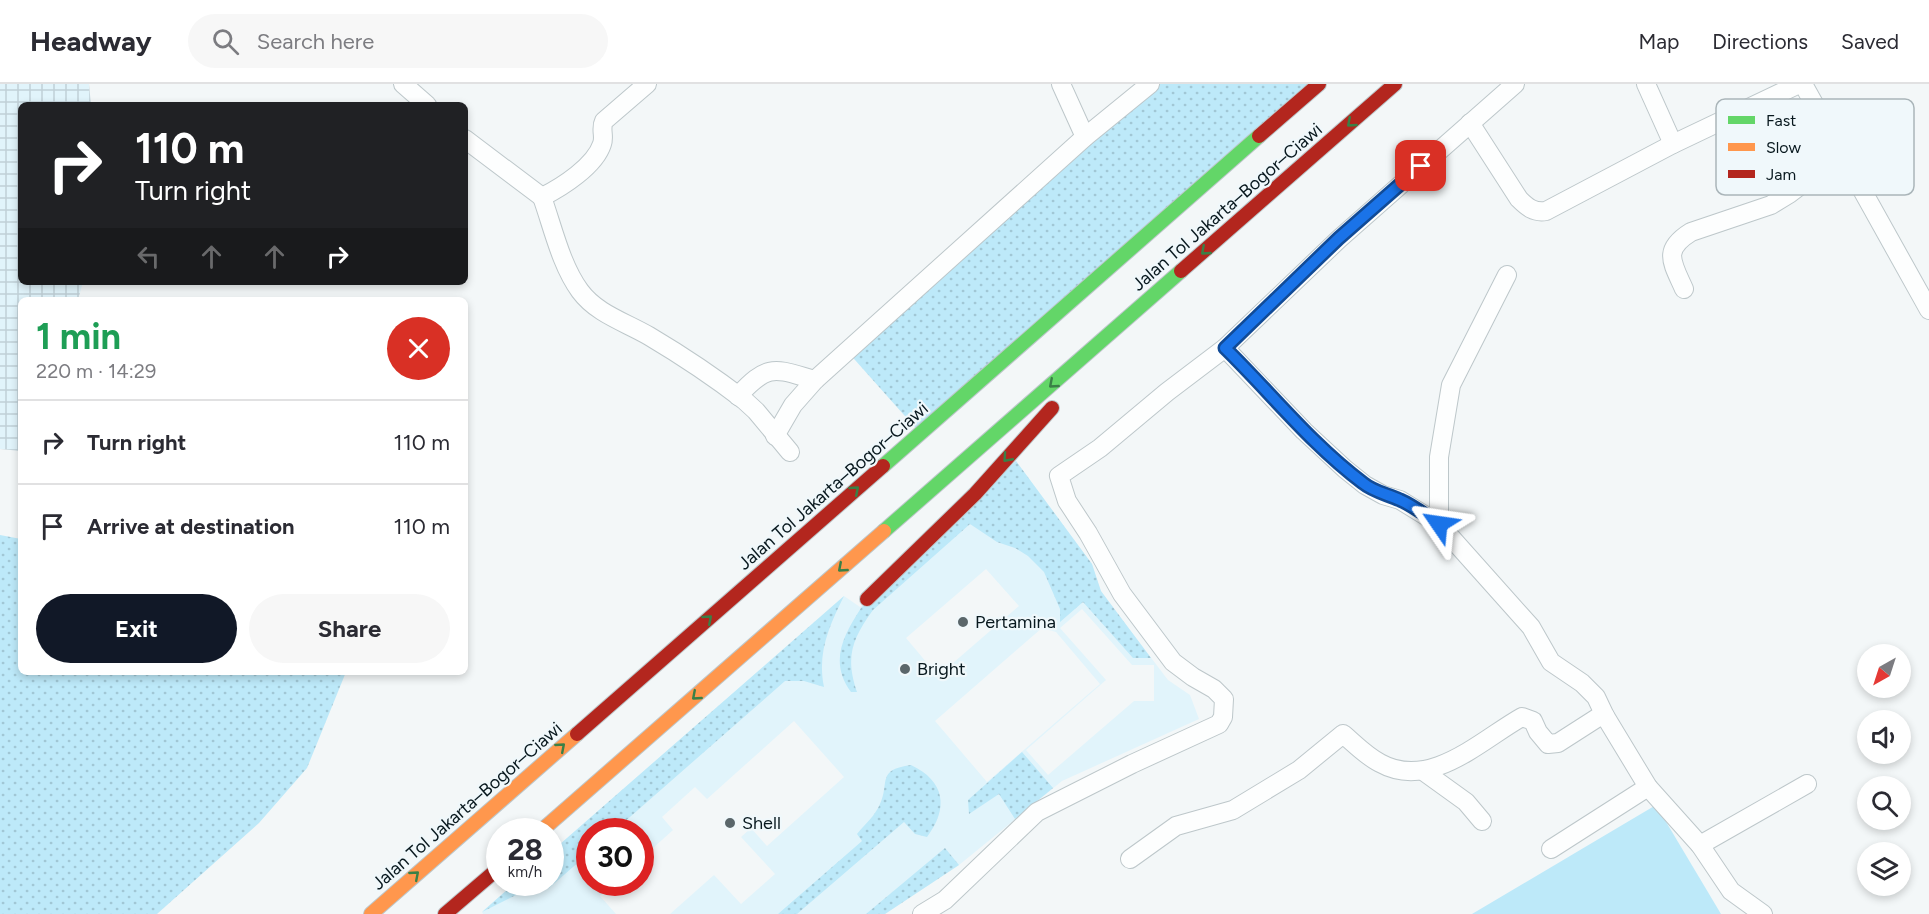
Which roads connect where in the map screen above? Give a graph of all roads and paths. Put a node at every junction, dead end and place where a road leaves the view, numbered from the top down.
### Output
1 (403, 84) edge
2 (647, 84) edge
3 (1061, 84) edge
4 (1150, 84) edge
5 (1319, 84) edge
6 (1395, 84) edge
7 (1515, 84) edge
8 (1646, 84) edge
9 (1801, 84) edge
10 (1769, 99) edge
11 (1810, 99) edge
12 (424, 102) edge
13 (1470, 123) junction
14 (1716, 124) edge
15 (1085, 137) junction
16 (468, 141) edge
17 (1673, 144) junction
18 (1787, 195) edge
19 (1866, 195) edge
20 (542, 197) junction
21 (1507, 275) dead end
22 (1684, 289) dead end
23 (1144, 304) junction
24 (1929, 309) edge
25 (1225, 348) junction
26 (815, 380) junction
27 (1075, 382) dead end
28 (738, 396) junction
29 (1060, 399) dead end
30 (775, 436) junction
31 (790, 452) dead end
32 (1439, 524) junction
33 (867, 599) dead end
34 (1605, 716) junction
35 (1424, 771) junction
36 (1807, 784) dead end
37 (1648, 787) junction
38 (556, 818) edge
39 (1482, 821) dead end
40 (1700, 845) junction
41 (1551, 849) dead end
42 (1130, 859) dead end
43 (486, 879) edge
44 (371, 914) edge
45 (446, 914) edge
46 (922, 914) edge
47 (1763, 914) edge

1 - 12 street
2 - 20 street
3 - 15 street
4 - 15 street
44 -> 5 highway, Jalan Tol Jakarta–Bogor–Ciawi
6 -> 23 highway, Jalan Tol Jakarta–Bogor–Ciawi
7 - 13 street
8 - 17 street
9 - 10 street
9 - 11 street
13 - 17 street
13 - 25 street
14 - 17 street
15 - 26 street
16 - 20 street
18 - 22 street
19 - 24 street
20 - 28 street
21 - 32 street
23 - 27 highway
23 -> 38 highway, Jalan Tol Jakarta–Bogor–Ciawi
25 - 32 street
25 - 46 street
26 - 28 street
26 - 30 street
28 - 30 street
29 -> 33 highway
30 - 31 street
32 - 34 street
34 - 35 street
34 - 37 street
35 - 39 street
35 - 42 street
36 - 40 street
37 - 40 street
37 - 41 street
40 - 47 street
43 - 45 highway

